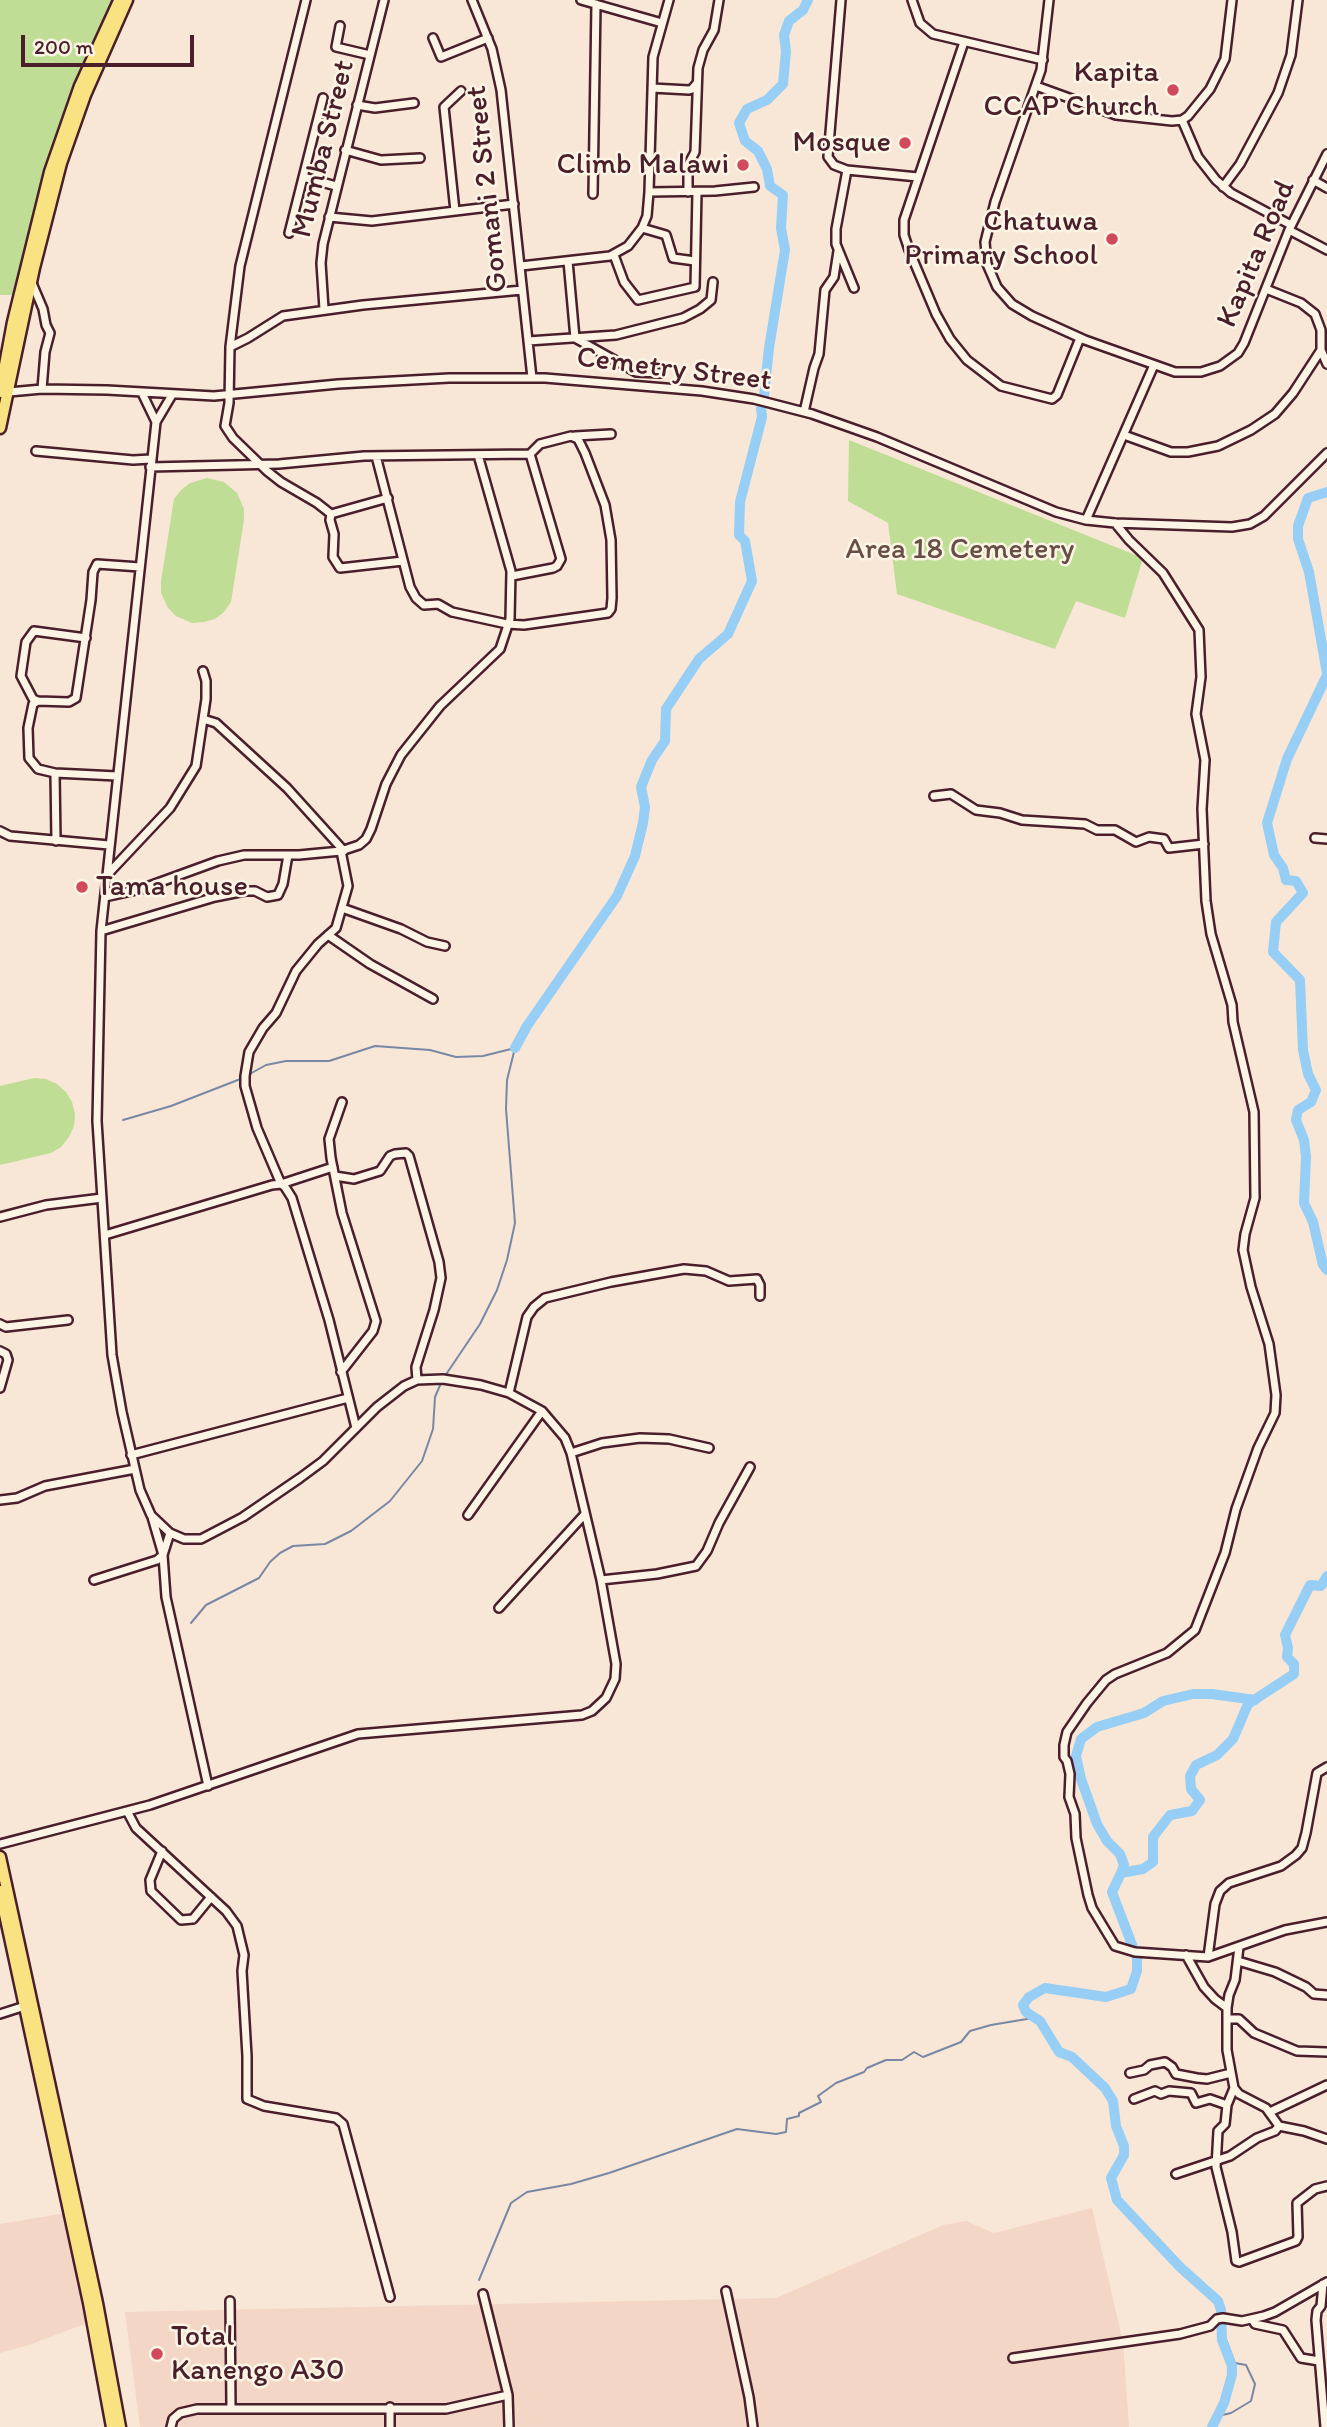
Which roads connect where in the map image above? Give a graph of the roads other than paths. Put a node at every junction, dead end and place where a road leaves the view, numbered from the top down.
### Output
1 (120, 0) edge
2 (127, 0) edge
3 (306, 0) edge
4 (384, 0) edge
5 (472, 0) edge
6 (581, 0) edge
7 (669, 0) edge
8 (719, 0) edge
9 (841, 0) edge
10 (912, 0) edge
11 (1049, 0) edge
12 (1231, 0) edge
13 (1297, 0) edge
14 (596, 5) junction
15 (662, 23) junction
16 (340, 26) dead end
17 (433, 38) dead end
18 (488, 38) junction
19 (964, 42) junction
20 (370, 55) junction
21 (1043, 60) junction
22 (697, 82) junction
23 (1036, 86) junction
24 (652, 88) junction
25 (461, 91) dead end
26 (323, 99) dead end
27 (414, 103) dead end
28 (357, 105) junction
29 (1182, 120) junction
30 (345, 150) junction
31 (1327, 154) edge
32 (420, 158) dead end
33 (847, 170) junction
34 (303, 177) junction
35 (918, 177) junction
36 (1313, 180) junction
37 (336, 186) junction
38 (754, 187) dead end
39 (1223, 187) junction
40 (1327, 187) edge
41 (649, 192) junction
42 (688, 192) junction
43 (698, 192) junction
44 (593, 194) dead end
45 (514, 204) junction
46 (455, 211) junction
47 (329, 217) junction
48 (642, 228) junction
49 (1290, 228) junction
50 (289, 233) dead end
51 (1327, 250) edge
52 (838, 251) junction
53 (614, 254) junction
54 (568, 261) junction
55 (695, 261) junction
56 (521, 266) junction
57 (31, 282) junction
58 (713, 282) dead end
59 (854, 288) dead end
60 (1266, 289) junction
61 (522, 290) junction
62 (324, 309) junction
63 (575, 338) junction
64 (1080, 338) junction
65 (528, 341) junction
66 (230, 346) junction
67 (1321, 350) junction
68 (1327, 364) edge
69 (1154, 365) junction
70 (661, 373) dead end
71 (532, 378) junction
72 (41, 389) junction
73 (4, 392) edge
74 (142, 393) junction
75 (172, 395) junction
76 (229, 396) junction
77 (804, 412) junction
78 (156, 422) junction
79 (0, 428) edge
80 (611, 434) dead end
81 (1125, 435) junction
82 (575, 436) junction
83 (36, 451) dead end
84 (1327, 453) edge
85 (530, 454) junction
86 (478, 455) junction
87 (376, 456) junction
88 (151, 463) junction
89 (260, 463) junction
90 (388, 498) junction
91 (331, 514) junction
92 (1086, 520) junction
93 (1115, 523) junction
94 (404, 561) junction
95 (140, 567) junction
96 (512, 576) junction
97 (507, 624) junction
98 (86, 638) junction
99 (203, 671) dead end
100 (38, 701) junction
101 (203, 719) junction
102 (55, 773) junction
103 (117, 776) junction
104 (934, 796) dead end
105 (0, 831) edge
106 (1315, 838) dead end
107 (1327, 839) edge
108 (56, 841) junction
109 (1204, 844) junction
110 (109, 845) junction
111 (342, 851) junction
112 (288, 855) junction
113 (106, 876) junction
114 (105, 897) junction
115 (342, 908) junction
116 (101, 932) junction
117 (328, 935) junction
118 (445, 946) dead end
119 (433, 999) dead end
120 (342, 1102) dead end
121 (332, 1167) junction
122 (335, 1176) junction
123 (281, 1184) junction
124 (102, 1198) junction
125 (0, 1217) edge
126 (105, 1235) junction
127 (760, 1296) dead end
128 (68, 1320) dead end
129 (0, 1324) edge
130 (0, 1351) edge
131 (341, 1372) junction
132 (417, 1380) junction
133 (0, 1388) edge
134 (509, 1392) junction
135 (348, 1398) junction
136 (542, 1412) junction
137 (356, 1428) junction
138 (709, 1448) dead end
139 (571, 1453) junction
140 (131, 1455) junction
141 (750, 1467) dead end
142 (135, 1469) junction
143 (0, 1500) edge
144 (585, 1514) junction
145 (151, 1515) junction
146 (468, 1515) dead end
147 (170, 1534) junction
148 (163, 1555) junction
149 (94, 1580) dead end
150 (601, 1580) junction
151 (499, 1608) dead end
152 (1327, 1767) edge
153 (208, 1786) junction
154 (127, 1811) junction
155 (0, 1844) edge
156 (162, 1851) junction
157 (0, 1857) edge
158 (0, 1891) edge
159 (211, 1897) junction
160 (1327, 1922) edge
161 (1239, 1947) junction
162 (1186, 1955) junction
163 (1208, 1957) junction
164 (1238, 1961) junction
165 (1327, 1995) edge
166 (25, 2006) junction
167 (1227, 2008) junction
168 (0, 2014) edge
169 (1227, 2019) junction
170 (1327, 2052) edge
171 (1130, 2073) dead end
172 (1231, 2073) junction
173 (1327, 2085) edge
174 (1234, 2088) junction
175 (1134, 2099) dead end
176 (1227, 2105) junction
177 (1270, 2112) junction
178 (1279, 2126) junction
179 (1327, 2139) edge
180 (1216, 2159) junction
181 (1176, 2174) dead end
182 (1327, 2186) edge
183 (1325, 2283) edge
184 (726, 2291) dead end
185 (483, 2294) dead end
186 (390, 2297) dead end
187 (230, 2301) dead end
188 (1252, 2319) junction
189 (1013, 2358) dead end
190 (1319, 2361) junction
191 (508, 2395) junction
192 (390, 2407) junction
193 (231, 2409) junction
194 (111, 2427) edge
195 (120, 2427) edge
196 (171, 2427) edge
197 (390, 2427) edge
198 (509, 2427) edge
199 (753, 2427) edge
200 (1325, 2427) edge

1 - 73 highway
2 - 57 highway
3 - 66 street
4 - 20 street, Mumba Street
5 - 18 street, Gomani 2 Street
6 - 14 street
7 - 15 street
8 - 22 street
9 - 33 street
10 - 19 street
11 - 21 street, Kapita Road
12 - 29 street
13 - 39 street
14 - 15 street
14 - 44 street
15 - 24 street
16 - 20 street
17 - 18 street
18 - 45 street, Gomani 2 Street
19 - 21 street
19 - 35 street
20 - 28 street, Mumba Street
21 - 23 street, Kapita Road
22 - 24 street
22 - 42 street
23 - 29 street
23 - 64 street, Kapita Road
24 - 41 street
25 - 46 street
26 - 34 street
27 - 28 street
28 - 30 street, Mumba Street
29 - 39 street
30 - 32 street
30 - 37 street, Mumba Street
31 - 36 street, Kapita Road
33 - 35 street
33 - 52 street
34 - 37 street
34 - 50 street
35 - 64 street
36 - 40 street
36 - 49 street, Kapita Road
37 - 47 street, Mumba Street
38 - 43 street
39 - 49 street
41 - 42 street
41 - 48 street
42 - 43 street
43 - 55 street
45 - 46 street
45 - 56 street, Gomani 2 Street
46 - 47 street
47 - 62 street, Mumba Street
48 - 53 street
48 - 55 street
49 - 51 street
49 - 60 street, Kapita Road
52 - 59 street
52 - 77 street
53 - 54 street
53 - 55 street
54 - 56 street
54 - 63 street
56 - 61 street, Gomani 2 Street
57 - 72 street
57 - 73 highway
58 - 63 street
60 - 67 street
60 - 69 street, Kapita Road
61 - 62 street
61 - 65 street, Gomani 2 Street
62 - 66 street
63 - 65 street
63 - 70 street
64 - 69 street, Kapita Road
65 - 71 street, Gomani 2 Street
66 - 76 street
67 - 68 street
67 - 81 street
69 - 81 street
71 - 76 street, Cemetry Street
71 - 77 street, Cemetry Street
72 - 73 street, Cemetry Street
72 - 74 street, Cemetry Street
73 - 79 highway
74 - 75 street, Cemetry Street
74 - 78 street
75 - 76 street, Cemetry Street
75 - 78 street
76 - 89 street
77 - 92 street, Cemetry Street
78 - 88 street
80 - 82 street
81 - 92 street
82 - 85 street
82 - 97 street
83 - 88 street
84 - 93 street, Cemetry Street
85 - 86 street
85 - 96 street
86 - 87 street
86 - 96 street
87 - 89 street
87 - 90 street
88 - 89 street
88 - 95 street
89 - 91 street
90 - 91 street
90 - 94 street
91 - 94 street
92 - 93 street, Cemetry Street
93 - 109 street
94 - 97 street
95 - 98 street
95 - 103 street
96 - 97 street
97 - 111 street
98 - 100 street
98 - 100 street
99 - 101 street
100 - 102 street
101 - 111 street
101 - 113 street
102 - 103 street
102 - 108 street
103 - 110 street
104 - 109 street
105 - 108 street
106 - 107 street
108 - 110 street
109 - 162 street
110 - 113 street
111 - 112 street
111 - 115 street
112 - 114 street
112 - 116 street
113 - 114 street
114 - 116 street
115 - 117 street
115 - 118 street
116 - 124 street
117 - 119 street
117 - 123 street
120 - 121 street
121 - 122 street
121 - 123 street
122 - 131 street
122 - 132 street
123 - 126 street
123 - 131 street
124 - 125 street
124 - 126 street
126 - 140 street
127 - 134 street
128 - 129 street
130 - 133 street
131 - 135 street
132 - 134 street
132 - 137 street
134 - 136 street
135 - 137 street
135 - 140 street
136 - 139 street
136 - 146 street
137 - 147 street
138 - 139 street
139 - 144 street
140 - 142 street
141 - 150 street
142 - 143 street
142 - 145 street
144 - 150 street
144 - 151 street
145 - 147 street
145 - 148 street
147 - 148 street
148 - 149 street
148 - 153 street
150 - 153 street
152 - 163 street
153 - 154 street
154 - 155 street
154 - 156 street
156 - 159 street
156 - 159 street
157 - 195 highway
158 - 166 highway
159 - 186 street
160 - 161 street
161 - 163 street
161 - 164 street
162 - 163 street
162 - 167 street
164 - 165 street
164 - 167 street
166 - 168 street
166 - 194 highway
167 - 169 street
169 - 170 street
169 - 172 street
171 - 172 street
172 - 174 street
173 - 177 street
174 - 176 street
174 - 177 street
175 - 176 street
176 - 180 street
177 - 178 street
178 - 179 street
178 - 180 street
180 - 181 street
180 - 182 street
183 - 188 street
183 - 190 street
184 - 199 street
185 - 191 street
187 - 193 street
188 - 189 street
188 - 190 street
190 - 200 street
191 - 192 street
191 - 198 street
192 - 193 street
192 - 197 street
193 - 196 street

